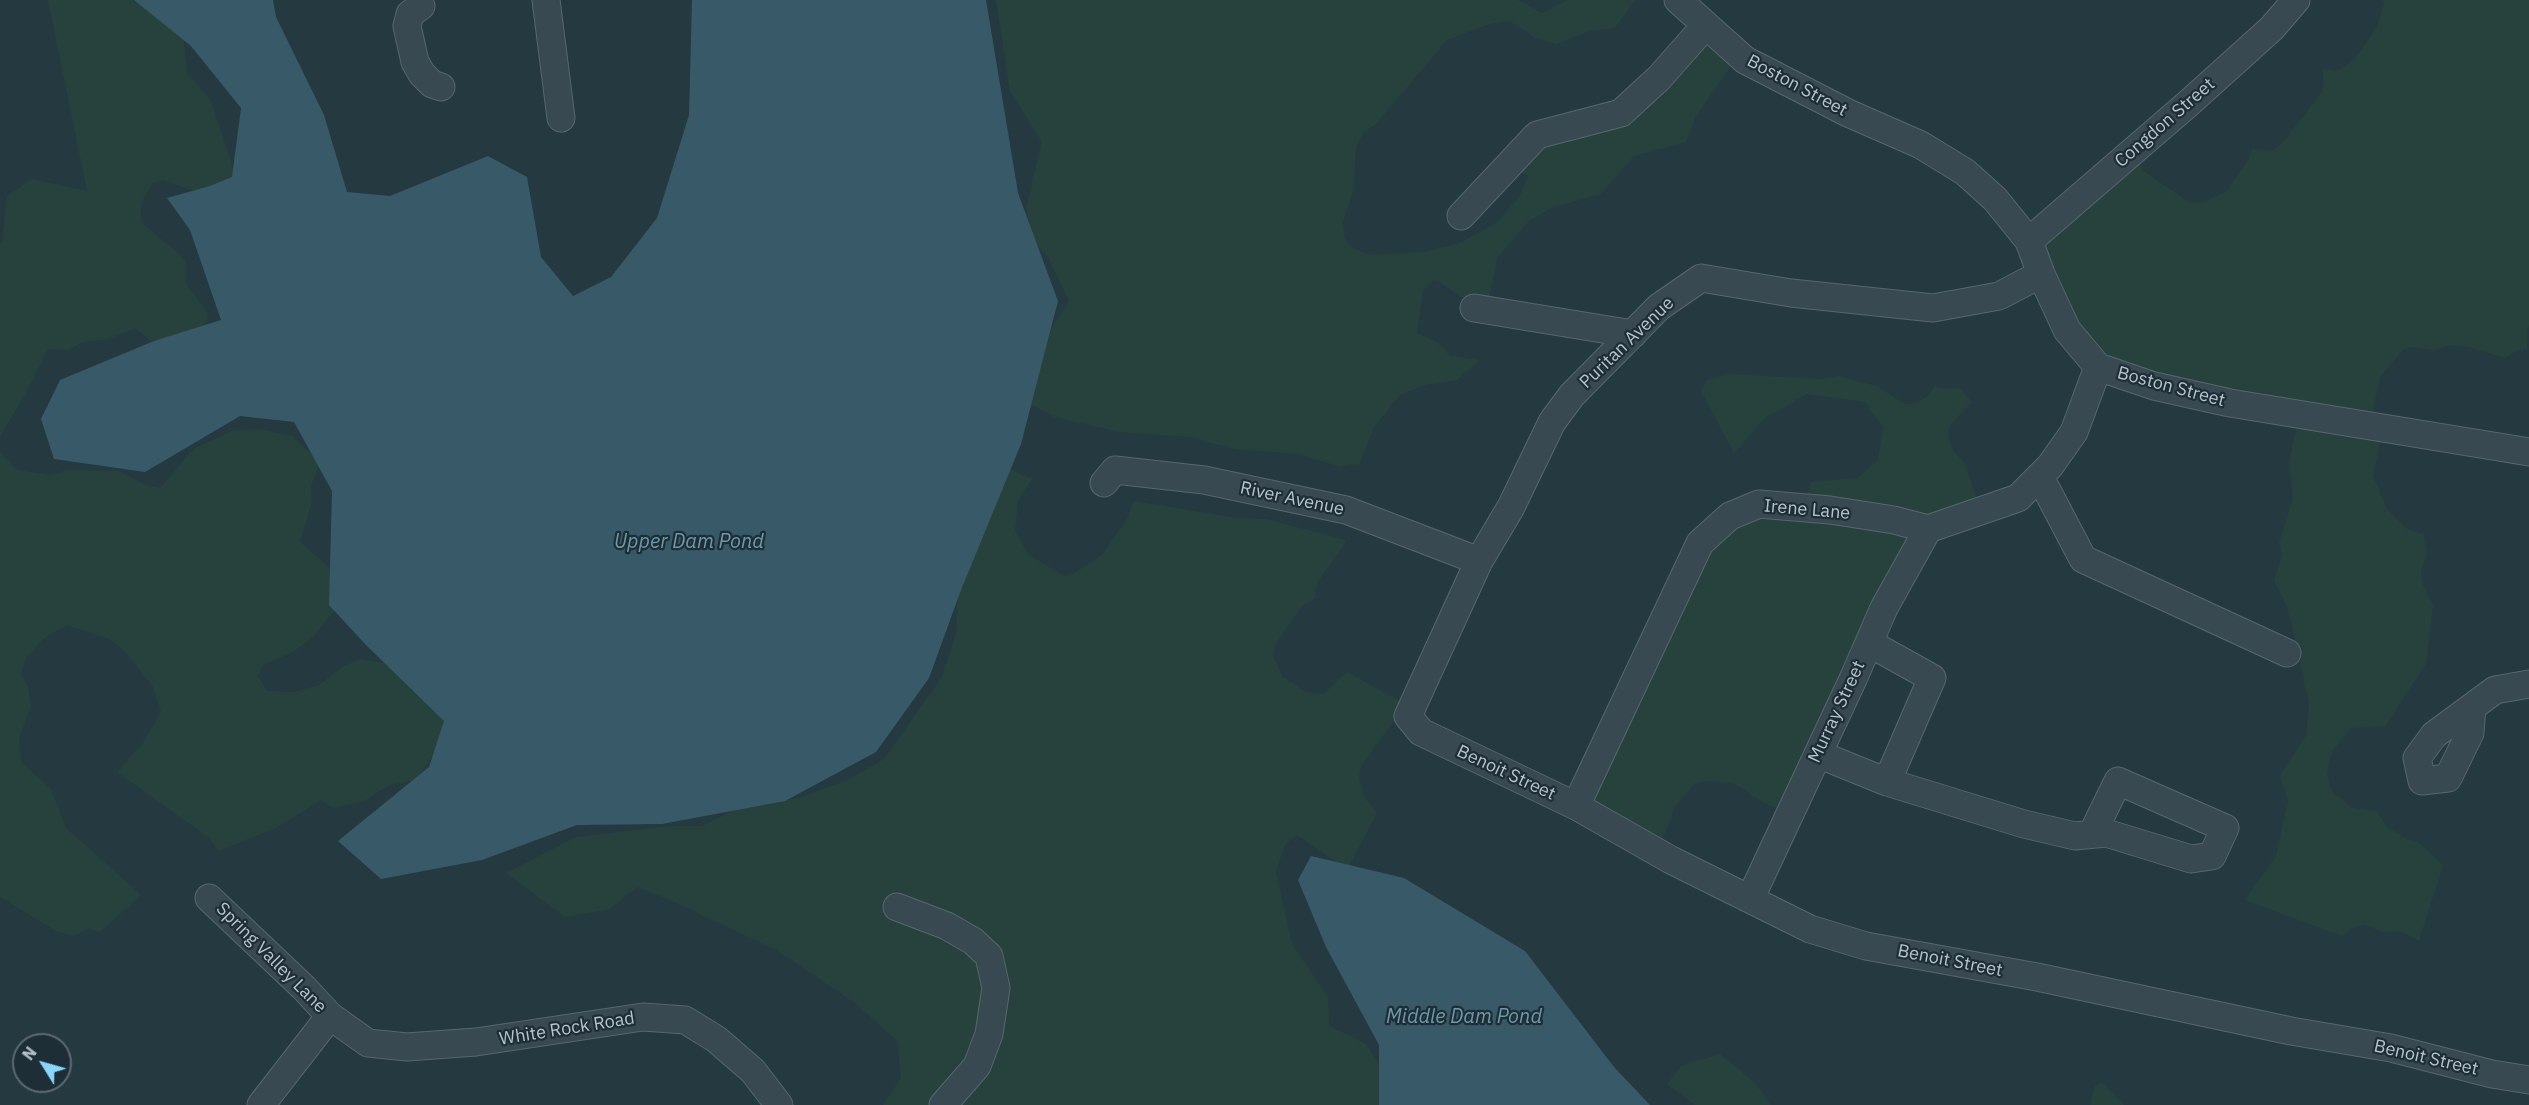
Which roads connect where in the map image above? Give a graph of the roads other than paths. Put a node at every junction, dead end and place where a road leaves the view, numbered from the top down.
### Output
1 (546, 0) edge
2 (1678, 0) edge
3 (2296, 0) edge
4 (427, 2) edge
5 (1705, 26) junction
6 (441, 87) dead end
7 (561, 118) dead end
8 (1461, 216) dead end
9 (2030, 241) junction
10 (2041, 274) junction
11 (1474, 308) dead end
12 (1633, 334) junction
13 (2098, 367) junction
14 (2529, 452) edge
15 (2040, 477) junction
16 (1104, 483) dead end
17 (1928, 529) junction
18 (1479, 561) junction
19 (1869, 643) junction
20 (2288, 653) dead end
21 (2529, 684) edge
22 (2472, 707) dead end
23 (1414, 725) joint
24 (1818, 754) junction
25 (1887, 782) junction
26 (1575, 806) junction
27 (2092, 834) dead end
28 (1751, 897) junction
29 (209, 898) dead end
30 (897, 906) dead end
31 (330, 1016) junction
32 (2529, 1080) edge
33 (261, 1105) edge
34 (779, 1105) edge
35 (943, 1105) edge

1 - 7 street
2 - 5 street, Boston Street
3 - 9 street, Congdon Street
4 - 6 street
5 - 8 street
5 - 9 street, Boston Street
9 - 10 street, Boston Street
10 - 12 street, Puritan Avenue
10 - 13 street, Boston Street
11 - 12 street
12 - 18 street, Puritan Avenue
13 - 14 street, Boston Street
13 - 15 street
15 - 17 street
15 - 20 street
16 - 18 street, River Avenue
17 - 19 street, Murray Street
17 - 26 street, Irene Lane
18 - 23 street, Puritan Avenue
19 - 24 street, Murray Street
19 - 25 street
21 - 22 street
23 - 26 street, Benoit Street
24 - 25 street
24 - 28 street, Murray Street
25 - 27 street
26 - 28 street, Benoit Street
28 - 32 street, Benoit Street
29 - 31 street, Spring Valley Lane
30 - 35 street
31 - 33 street, Spring Valley Lane
31 - 34 street, White Rock Road

